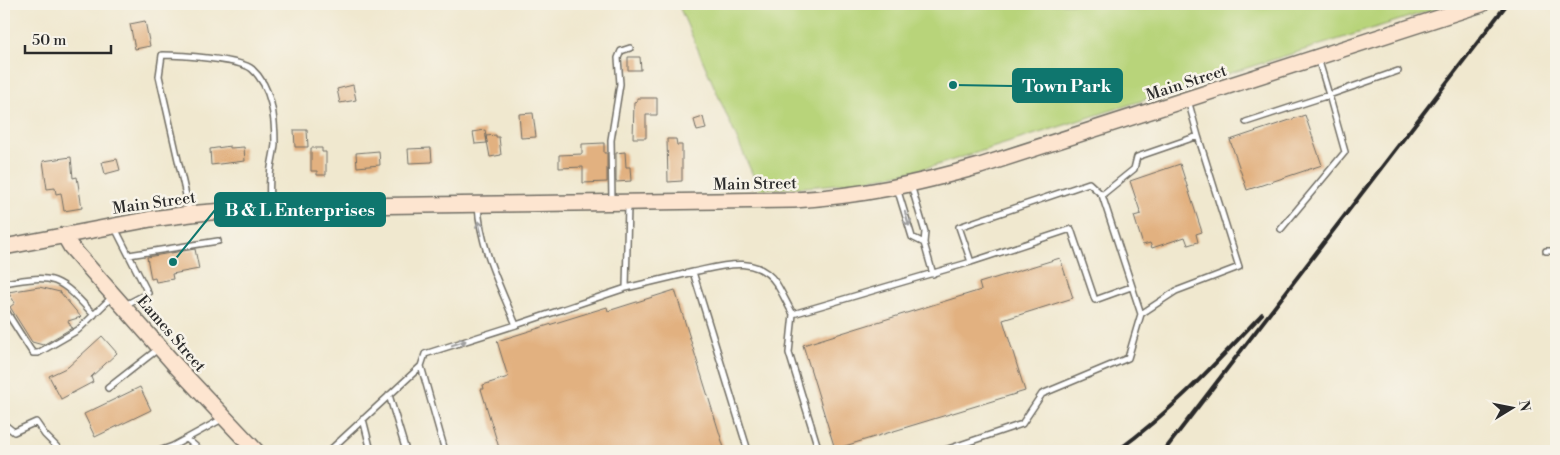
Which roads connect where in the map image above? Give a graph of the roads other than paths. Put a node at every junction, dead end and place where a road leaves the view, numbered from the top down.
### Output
1 (1482, 4) edge
2 (630, 48) dead end
3 (1318, 58) junction
4 (1398, 71) dead end
5 (1329, 94) junction
6 (1188, 100) junction
7 (1246, 122) dead end
8 (1198, 136) junction
9 (904, 186) junction
10 (1102, 195) junction
11 (612, 202) junction
12 (628, 202) junction
13 (477, 204) junction
14 (270, 208) junction
15 (190, 214) junction
16 (114, 225) junction
17 (1281, 229) dead end
18 (64, 235) junction
19 (218, 241) dead end
20 (924, 243) junction
21 (4, 248) edge
22 (1546, 251) dead end
23 (1556, 251) edge
24 (129, 255) junction
25 (971, 262) junction
26 (694, 272) junction
27 (933, 274) junction
28 (4, 283) edge
29 (1131, 287) junction
30 (626, 288) junction
31 (119, 300) junction
32 (4, 308) edge
33 (792, 314) junction
34 (1141, 314) junction
35 (94, 315) junction
36 (516, 324) junction
37 (161, 348) junction
38 (420, 366) junction
39 (108, 388) dead end
40 (389, 395) junction
41 (224, 417) junction
42 (363, 419) junction
43 (4, 424) edge
44 (187, 439) junction
45 (60, 451) edge
46 (159, 451) edge
47 (201, 451) edge
48 (256, 451) edge
49 (329, 451) edge
50 (371, 451) edge
51 (406, 451) edge
52 (445, 451) edge
53 (748, 451) edge
54 (819, 451) edge
55 (942, 451) edge

1 - 3 main road, Main Street
2 - 11 lane
3 - 5 lane
3 - 6 main road, Main Street
4 - 5 lane
5 - 7 lane
5 - 17 lane
6 - 8 lane
6 - 9 main road, Main Street
8 - 10 lane
8 - 34 lane
9 - 12 main road, Main Street
9 - 20 lane
9 -> 20 lane
10 - 25 lane
10 - 29 lane
11 - 12 main road, Main Street
11 - 13 main road, Main Street
12 - 30 lane
13 - 14 main road, Main Street
36 -> 13 lane
14 - 15 main road, Main Street
14 - 15 lane
15 - 16 main road, Main Street
16 - 18 main road, Main Street
16 - 24 lane
18 - 21 main road, Main Street
18 - 31 main road, Eames Street
19 - 24 lane
20 - 27 lane
22 - 23 lane
24 - 31 lane
25 - 27 lane
25 - 29 lane
26 - 30 lane
26 - 33 lane
26 - 53 lane
27 - 33 lane
28 - 35 lane
29 - 34 lane
30 - 36 lane
31 - 35 lane
31 - 37 main road, Eames Street
32 - 35 lane
33 - 54 lane
34 - 55 lane
38 -> 36 lane
37 - 39 lane
37 - 41 main road, Eames Street
38 - 40 lane
38 - 52 lane
40 - 42 lane
40 - 51 lane
41 - 44 lane
41 - 48 main road, Eames Street
42 - 49 lane
42 - 50 lane
43 - 45 lane
44 - 46 lane
44 - 47 lane

